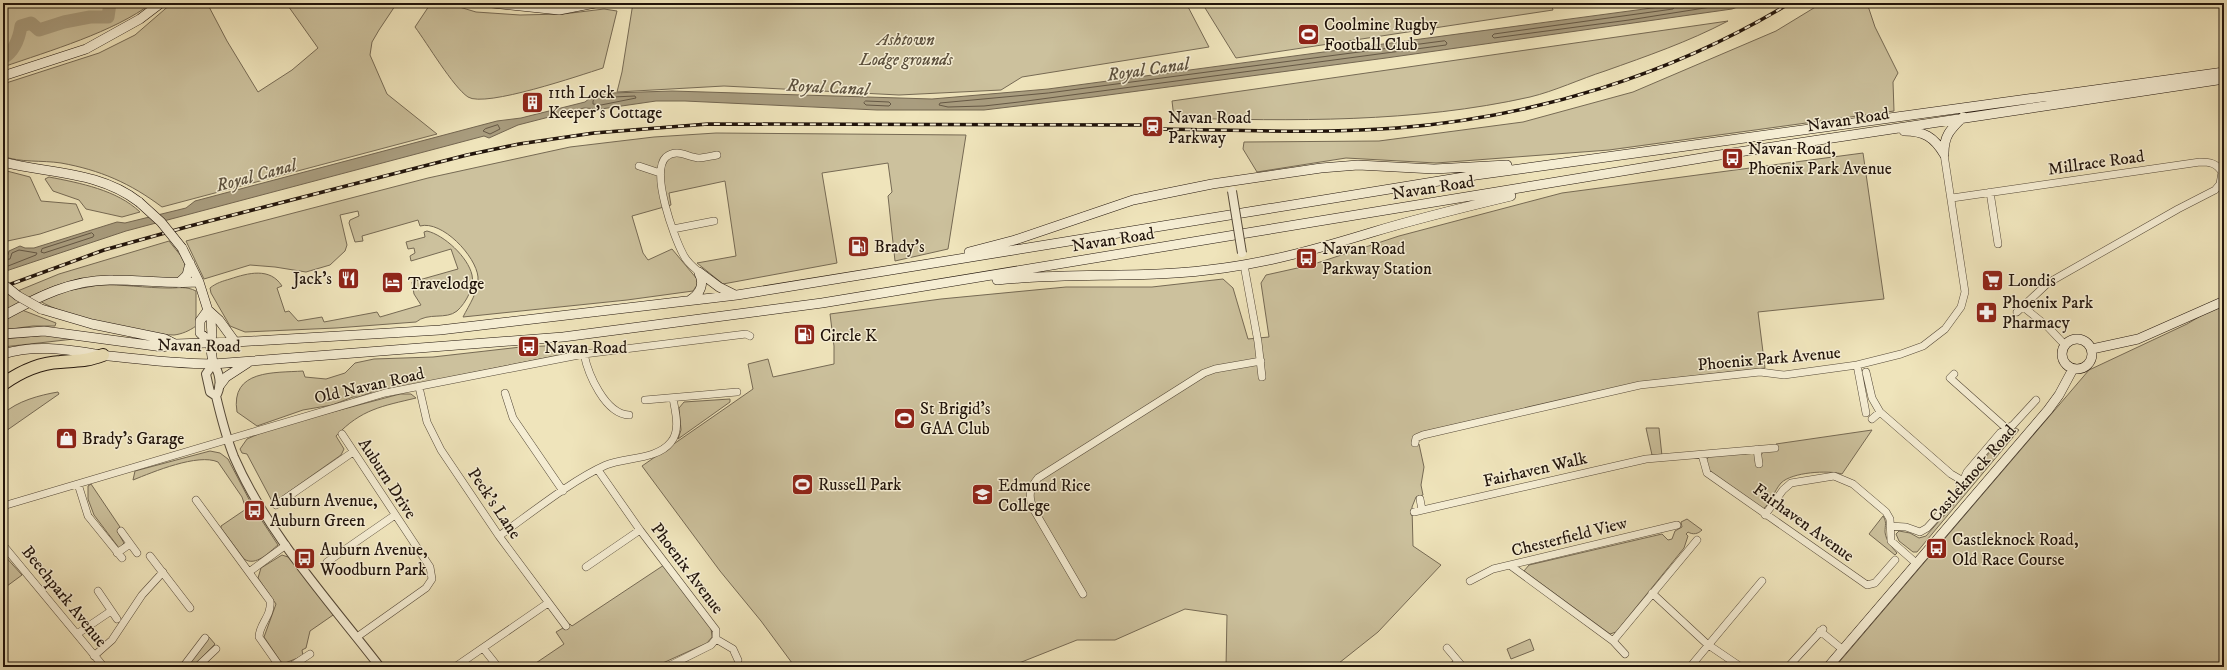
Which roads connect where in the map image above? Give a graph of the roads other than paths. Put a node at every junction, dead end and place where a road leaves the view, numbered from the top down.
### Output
1 (161, 3) edge
2 (492, 3) edge
3 (595, 3) edge
4 (2224, 72) edge
5 (3, 76) edge
6 (2224, 78) edge
7 (1963, 117) junction
8 (1882, 131) junction
9 (1625, 154) junction
10 (1944, 154) junction
11 (717, 155) dead end
12 (3, 162) edge
13 (639, 166) dead end
14 (660, 173) junction
15 (1604, 175) junction
16 (1231, 181) junction
17 (1990, 192) junction
18 (1952, 198) junction
19 (714, 221) dead end
20 (673, 229) junction
21 (1998, 244) dead end
22 (190, 263) junction
23 (1244, 265) junction
24 (911, 266) junction
25 (699, 272) junction
26 (199, 282) junction
27 (3, 284) edge
28 (179, 284) junction
29 (897, 291) junction
30 (737, 295) junction
31 (689, 301) junction
32 (2224, 301) edge
33 (2022, 306) junction
34 (208, 310) junction
35 (2017, 312) dead end
36 (3, 316) edge
37 (3, 334) edge
38 (750, 336) dead end
39 (210, 342) junction
40 (235, 342) junction
41 (175, 344) junction
42 (2065, 345) junction
43 (2092, 349) junction
44 (3, 354) edge
45 (584, 354) junction
46 (103, 355) junction
47 (1261, 361) junction
48 (249, 362) junction
49 (213, 364) junction
50 (1857, 365) junction
51 (2073, 369) junction
52 (1866, 372) dead end
53 (1954, 374) dead end
54 (1262, 377) dead end
55 (3, 384) edge
56 (220, 385) junction
57 (419, 387) junction
58 (738, 392) dead end
59 (505, 393) dead end
60 (216, 396) junction
61 (673, 398) junction
62 (645, 400) dead end
63 (2036, 400) dead end
64 (1880, 412) junction
65 (1866, 413) dead end
66 (629, 415) dead end
67 (1872, 419) dead end
68 (2006, 428) junction
69 (342, 434) dead end
70 (227, 439) junction
71 (1415, 443) dead end
72 (1775, 448) dead end
73 (1757, 449) junction
74 (353, 452) junction
75 (1702, 455) junction
76 (1759, 464) dead end
77 (598, 470) junction
78 (1962, 481) junction
79 (78, 484) junction
80 (563, 491) junction
81 (1420, 499) dead end
82 (196, 500) dead end
83 (276, 505) dead end
84 (3, 506) edge
85 (1422, 510) junction
86 (1414, 512) dead end
87 (395, 515) junction
88 (1765, 515) junction
89 (1677, 526) dead end
90 (1890, 526) junction
91 (640, 530) junction
92 (121, 531) dead end
93 (499, 536) junction
94 (1697, 540) dead end
95 (130, 544) junction
96 (3, 545) edge
97 (286, 545) junction
98 (137, 553) dead end
99 (150, 556) dead end
100 (1895, 560) dead end
101 (327, 562) dead end
102 (1916, 563) junction
103 (1511, 566) junction
104 (586, 567) dead end
105 (163, 572) junction
106 (249, 572) junction
107 (1470, 580) dead end
108 (1762, 581) dead end
109 (98, 591) dead end
110 (1652, 593) junction
111 (1083, 594) dead end
112 (548, 603) junction
113 (190, 608) dead end
114 (111, 611) junction
115 (117, 619) dead end
116 (566, 626) dead end
117 (77, 634) junction
118 (357, 637) junction
119 (204, 638) dead end
120 (716, 639) junction
121 (1613, 641) junction
122 (1707, 644) junction
123 (483, 648) junction
124 (1447, 648) dead end
125 (216, 649) dead end
126 (1842, 649) junction
127 (310, 654) dead end
128 (1625, 654) dead end
129 (94, 656) junction
130 (738, 660) dead end
131 (1461, 664) edge
132 (104, 667) edge
133 (184, 667) edge
134 (197, 667) edge
135 (280, 667) edge
136 (290, 667) edge
137 (380, 667) edge
138 (455, 667) edge
139 (498, 667) edge
140 (667, 667) edge
141 (1451, 667) edge
142 (1690, 667) edge
143 (1741, 667) edge
144 (1788, 667) edge
145 (1828, 667) edge

1 - 5 main road
2 - 3 main road
4 - 9 main road, Navan Road
6 - 7 main road, Navan Road
7 - 8 main road, Navan Road
7 - 10 main road
8 - 10 main road
8 - 15 main road, Navan Road
9 - 16 main road
9 - 24 main road, Navan Road
10 - 18 street, Phoenix Park Avenue
11 - 14 street
12 - 22 main road, bridge
13 - 14 street
14 - 20 street
15 - 23 main road
15 - 29 main road, Navan Road
16 - 23 street, bridge
16 - 24 main road
17 - 18 street, Millrace Road
17 - 21 street
17 - 33 street, Millrace Road
18 - 50 street, Phoenix Park Avenue
19 - 20 street
20 - 25 street
22 - 26 main road
22 - 28 main road
23 - 29 main road
23 - 47 street
24 - 30 main road, Navan Road
25 - 30 main road
25 - 31 main road
26 - 28 main road
26 - 34 main road
27 - 41 main road, bridge
28 - 36 main road
29 - 48 main road, Navan Road
30 - 31 main road, Navan Road
31 - 40 main road, Navan Road
32 - 43 main road
33 - 35 street
33 - 42 street
34 - 39 main road
34 - 40 main road
37 - 41 main road, Navan Road
38 - 45 street, Old Navan Road
39 - 40 main road, Navan Road
39 - 41 main road, Navan Road
39 - 49 main road
42 - 43 main road
42 - 51 main road
43 - 51 main road
44 - 46 main road, Navan Road
45 - 57 street, Old Navan Road
45 - 66 street
46 - 49 main road, Navan Road
46 - 55 highway
47 - 54 street
47 - 111 street
48 - 49 main road, Navan Road
48 - 56 main road
49 - 56 street
49 - 60 street
50 - 65 street
50 - 71 street, Phoenix Park Avenue
51 - 102 main road, Castleknock Road
52 - 64 street
53 - 68 street
56 - 60 street
57 - 70 street, Old Navan Road
57 - 93 street, Peck's Lane
58 - 61 street
59 - 80 street
60 - 70 street
61 - 62 street
61 - 77 street
63 - 68 street
64 - 67 street
64 - 78 street
68 - 78 street
69 - 74 street, Auburn Drive
70 - 79 street, Old Navan Road
70 - 97 street
72 - 73 street
73 - 75 street
73 - 76 street
74 - 83 street
74 - 87 street, Auburn Drive
75 - 85 street, Fairhaven Walk
75 - 88 street, Fairhaven Avenue
77 - 80 street
77 - 91 street, Phoenix Avenue
78 - 90 street
79 - 84 street, Old Navan Road
79 - 95 street
80 - 93 street
81 - 85 street
82 - 106 street
85 - 86 street, Fairhaven Walk
87 - 101 street
87 - 118 street, Auburn Drive
88 - 90 street
88 - 100 street, Fairhaven Avenue
89 - 103 street, Chesterfield View
90 - 102 street
91 - 104 street
91 - 120 street, Phoenix Avenue
92 - 95 street
93 - 112 street, Peck's Lane
94 - 110 street
95 - 98 street
96 - 117 street, Beechpark Avenue
97 - 106 street
97 - 118 street
99 - 105 street
102 - 126 main road, Castleknock Road
103 - 107 street, Chesterfield View
103 - 121 street
105 - 113 street
105 - 129 street
106 - 135 street
108 - 122 street
109 - 114 street
110 - 121 street
110 - 122 street
112 - 116 street, Peck's Lane
112 - 123 street
114 - 115 street
114 - 117 street
117 - 129 street, Beechpark Avenue
118 - 137 street
119 - 133 street
120 - 130 street
120 - 140 street, Phoenix Avenue
121 - 128 street
122 - 142 street
122 - 143 street
123 - 138 street
123 - 139 street
124 - 131 street
125 - 134 street
126 - 144 street
126 - 145 main road, Castleknock Road
127 - 136 street
129 - 132 street, Beechpark Avenue
131 - 141 street

